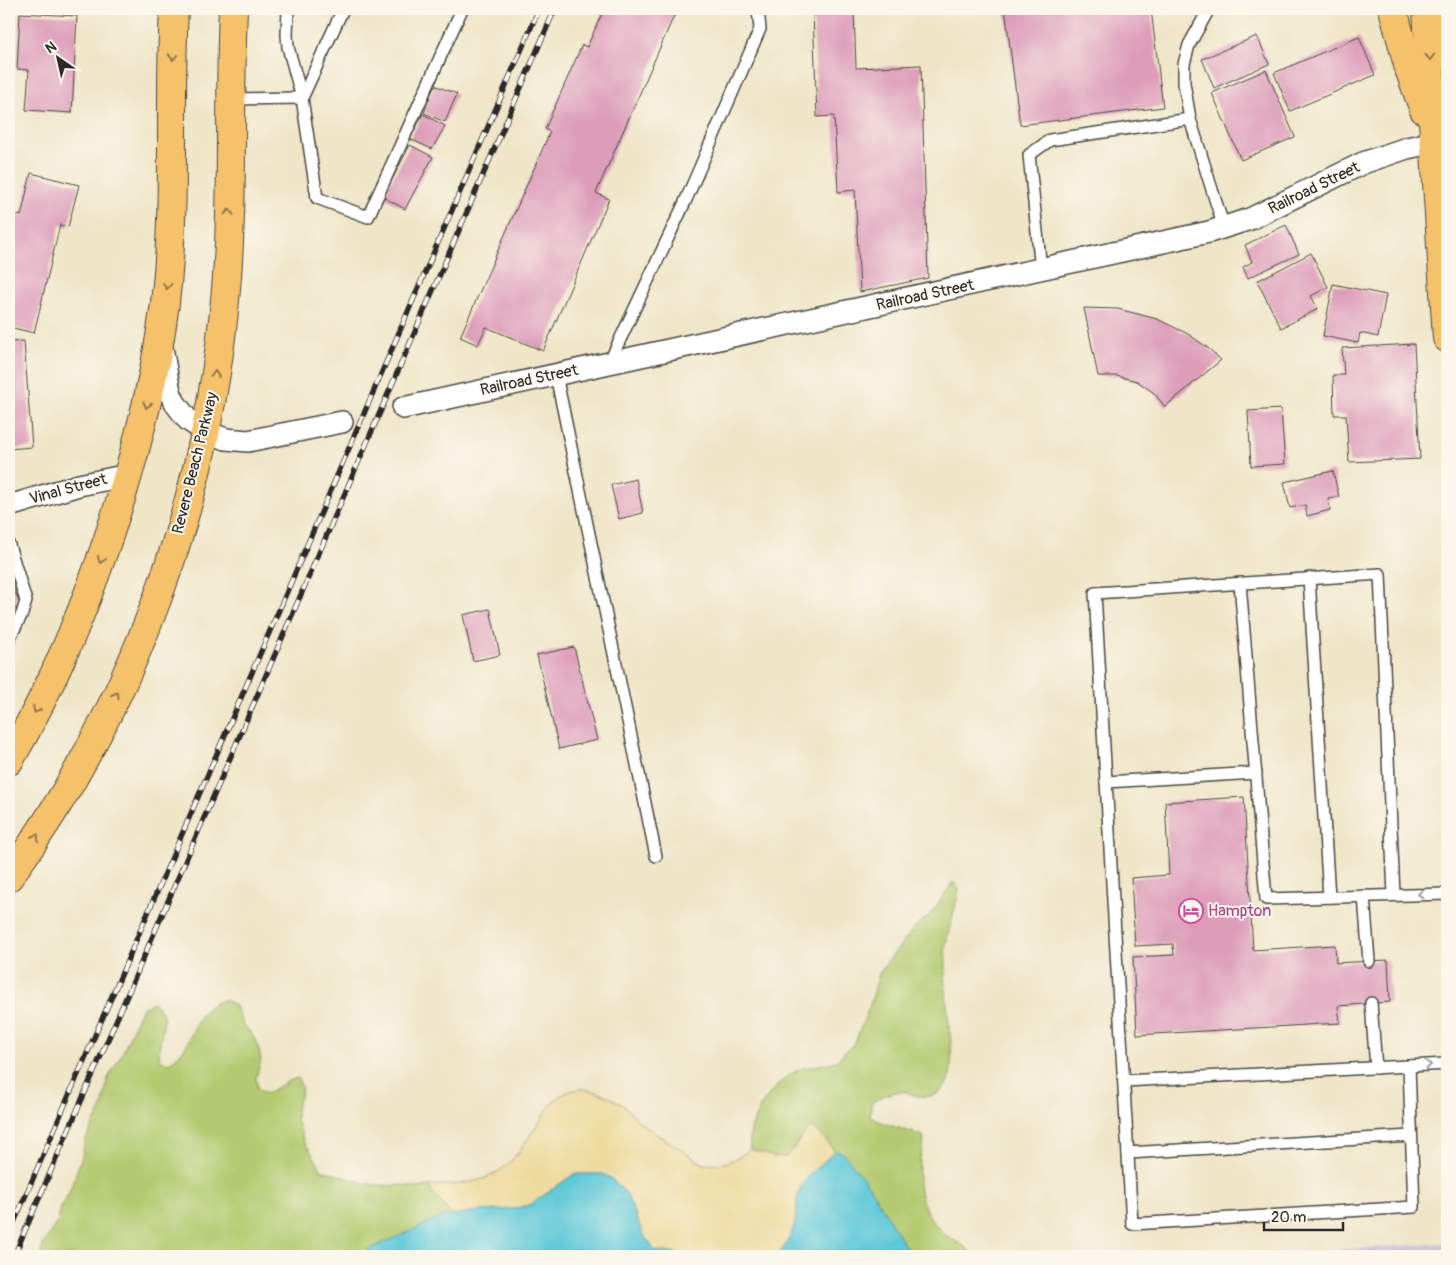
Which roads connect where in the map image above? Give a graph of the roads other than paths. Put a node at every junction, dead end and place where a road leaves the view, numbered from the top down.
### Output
1 (233, 9) edge
2 (288, 9) edge
3 (343, 9) edge
4 (462, 9) edge
5 (758, 9) edge
6 (1209, 9) edge
7 (1393, 9) edge
8 (1427, 9) edge
9 (170, 15) edge
10 (302, 98) junction
11 (231, 99) junction
12 (1190, 119) junction
13 (1435, 142) junction
14 (1224, 228) junction
15 (1041, 270) junction
16 (1447, 338) edge
17 (160, 340) junction
18 (610, 363) junction
19 (556, 374) junction
20 (403, 408) dead end
21 (342, 422) dead end
22 (206, 432) junction
23 (128, 475) junction
24 (9, 506) edge
25 (9, 545) edge
26 (1309, 578) junction
27 (1240, 583) junction
28 (9, 639) edge
29 (10, 754) edge
30 (1256, 772) junction
31 (1106, 782) junction
32 (656, 856) dead end
33 (9, 877) edge
34 (1447, 894) edge
35 (1394, 895) junction
36 (1364, 896) junction
37 (1329, 897) junction
38 (1369, 960) dead end
39 (1371, 1004) dead end
40 (1447, 1064) edge
41 (1408, 1066) junction
42 (1376, 1068) junction
43 (1124, 1081) junction
44 (1411, 1136) junction
45 (1128, 1153) junction

1 - 11 highway, Revere Beach Parkway
2 - 10 lane
3 - 10 lane
4 - 10 lane
5 - 18 lane
6 - 12 lane
7 - 13 highway
8 -> 13 highway
9 -> 17 highway
10 - 11 lane
22 -> 11 highway, Revere Beach Parkway
12 - 14 lane
12 - 15 lane
13 - 14 street, Railroad Street
13 - 16 highway
14 - 15 street, Railroad Street
15 - 18 street, Railroad Street
17 - 22 street
17 -> 23 highway
18 - 19 street, Railroad Street
19 - 20 street, Railroad Street
19 - 32 lane
21 - 22 street
33 -> 22 highway, Revere Beach Parkway
23 - 24 street, Vinal Street
23 -> 29 highway
25 - 28 lane
26 - 27 lane
26 - 35 lane
26 - 37 lane
27 - 30 lane
27 - 31 lane
30 - 31 lane
30 - 37 lane
31 - 43 lane
34 -> 35 lane
35 - 36 lane
36 - 37 lane
36 - 38 lane
39 - 42 lane
41 -> 40 lane
41 - 42 lane
41 - 44 lane
42 - 43 lane
43 - 45 lane
44 - 45 lane
44 - 45 lane

